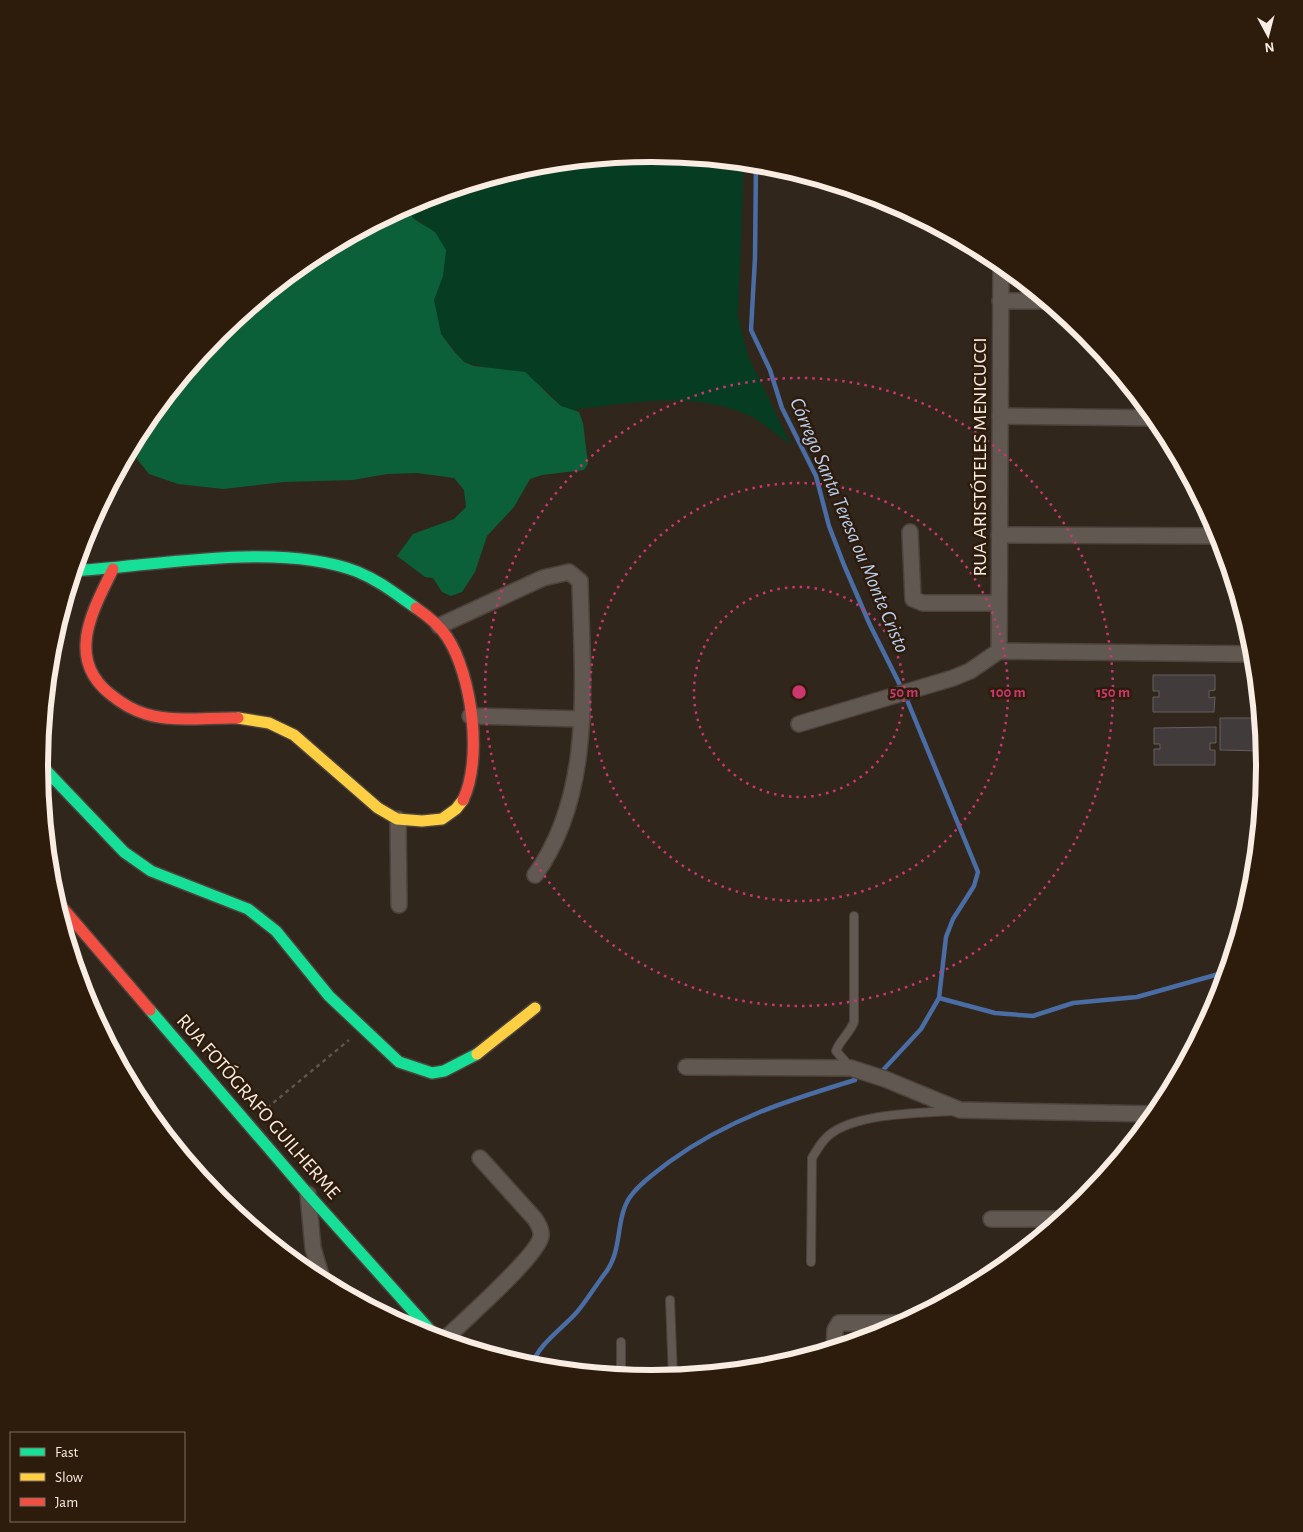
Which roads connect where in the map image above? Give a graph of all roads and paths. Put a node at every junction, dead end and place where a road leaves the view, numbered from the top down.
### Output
1 (1001, 274) edge
2 (1000, 301) junction
3 (1036, 301) edge
4 (1000, 416) junction
5 (1145, 418) edge
6 (910, 532) dead end
7 (999, 535) junction
8 (1210, 536) edge
9 (112, 569) junction
10 (80, 571) edge
11 (999, 603) junction
12 (439, 626) junction
13 (999, 651) junction
14 (1245, 654) edge
15 (470, 716) junction
16 (582, 719) junction
17 (799, 724) dead end
18 (48, 773) edge
19 (398, 819) junction
20 (535, 875) dead end
21 (399, 905) dead end
22 (65, 911) edge
23 (854, 916) dead end
24 (535, 1008) dead end
25 (362, 1029) junction
26 (686, 1068) dead end
27 (850, 1068) junction
28 (960, 1110) junction
29 (1146, 1114) edge
30 (248, 1123) junction
31 (480, 1158) dead end
32 (308, 1194) junction
33 (991, 1218) dead end
34 (1051, 1219) edge
35 (811, 1262) dead end
36 (320, 1270) edge
37 (670, 1300) dead end
38 (885, 1323) edge
39 (427, 1327) edge
40 (449, 1335) edge
41 (834, 1341) edge
42 (621, 1342) dead end
43 (621, 1369) edge
44 (673, 1369) edge

1 - 2 street, RUA ARISTÓTELES MENICUCCI
2 - 3 street
2 - 4 street, RUA ARISTÓTELES MENICUCCI
4 - 5 street
4 - 7 street, RUA ARISTÓTELES MENICUCCI
6 - 11 street
7 - 8 street
7 - 11 street, RUA ARISTÓTELES MENICUCCI
9 - 10 street
9 - 12 street
9 - 19 street
11 - 13 street, RUA ARISTÓTELES MENICUCCI
12 - 15 street
12 - 16 street
13 - 14 street
13 - 17 street
15 - 16 street
15 - 19 street
16 - 20 street
18 - 25 street
19 - 21 street
22 - 30 street, RUA FOTÓGRAFO GUILHERME
23 - 27 lane
24 - 25 street
25 - 30 path
26 - 27 street
27 - 28 street
28 - 29 street
28 - 35 lane
30 - 32 street, RUA FOTÓGRAFO GUILHERME
31 - 40 street
32 - 36 street
32 - 39 street, RUA FOTÓGRAFO GUILHERME
33 - 34 street
37 - 44 lane
38 - 41 street
42 - 43 lane

